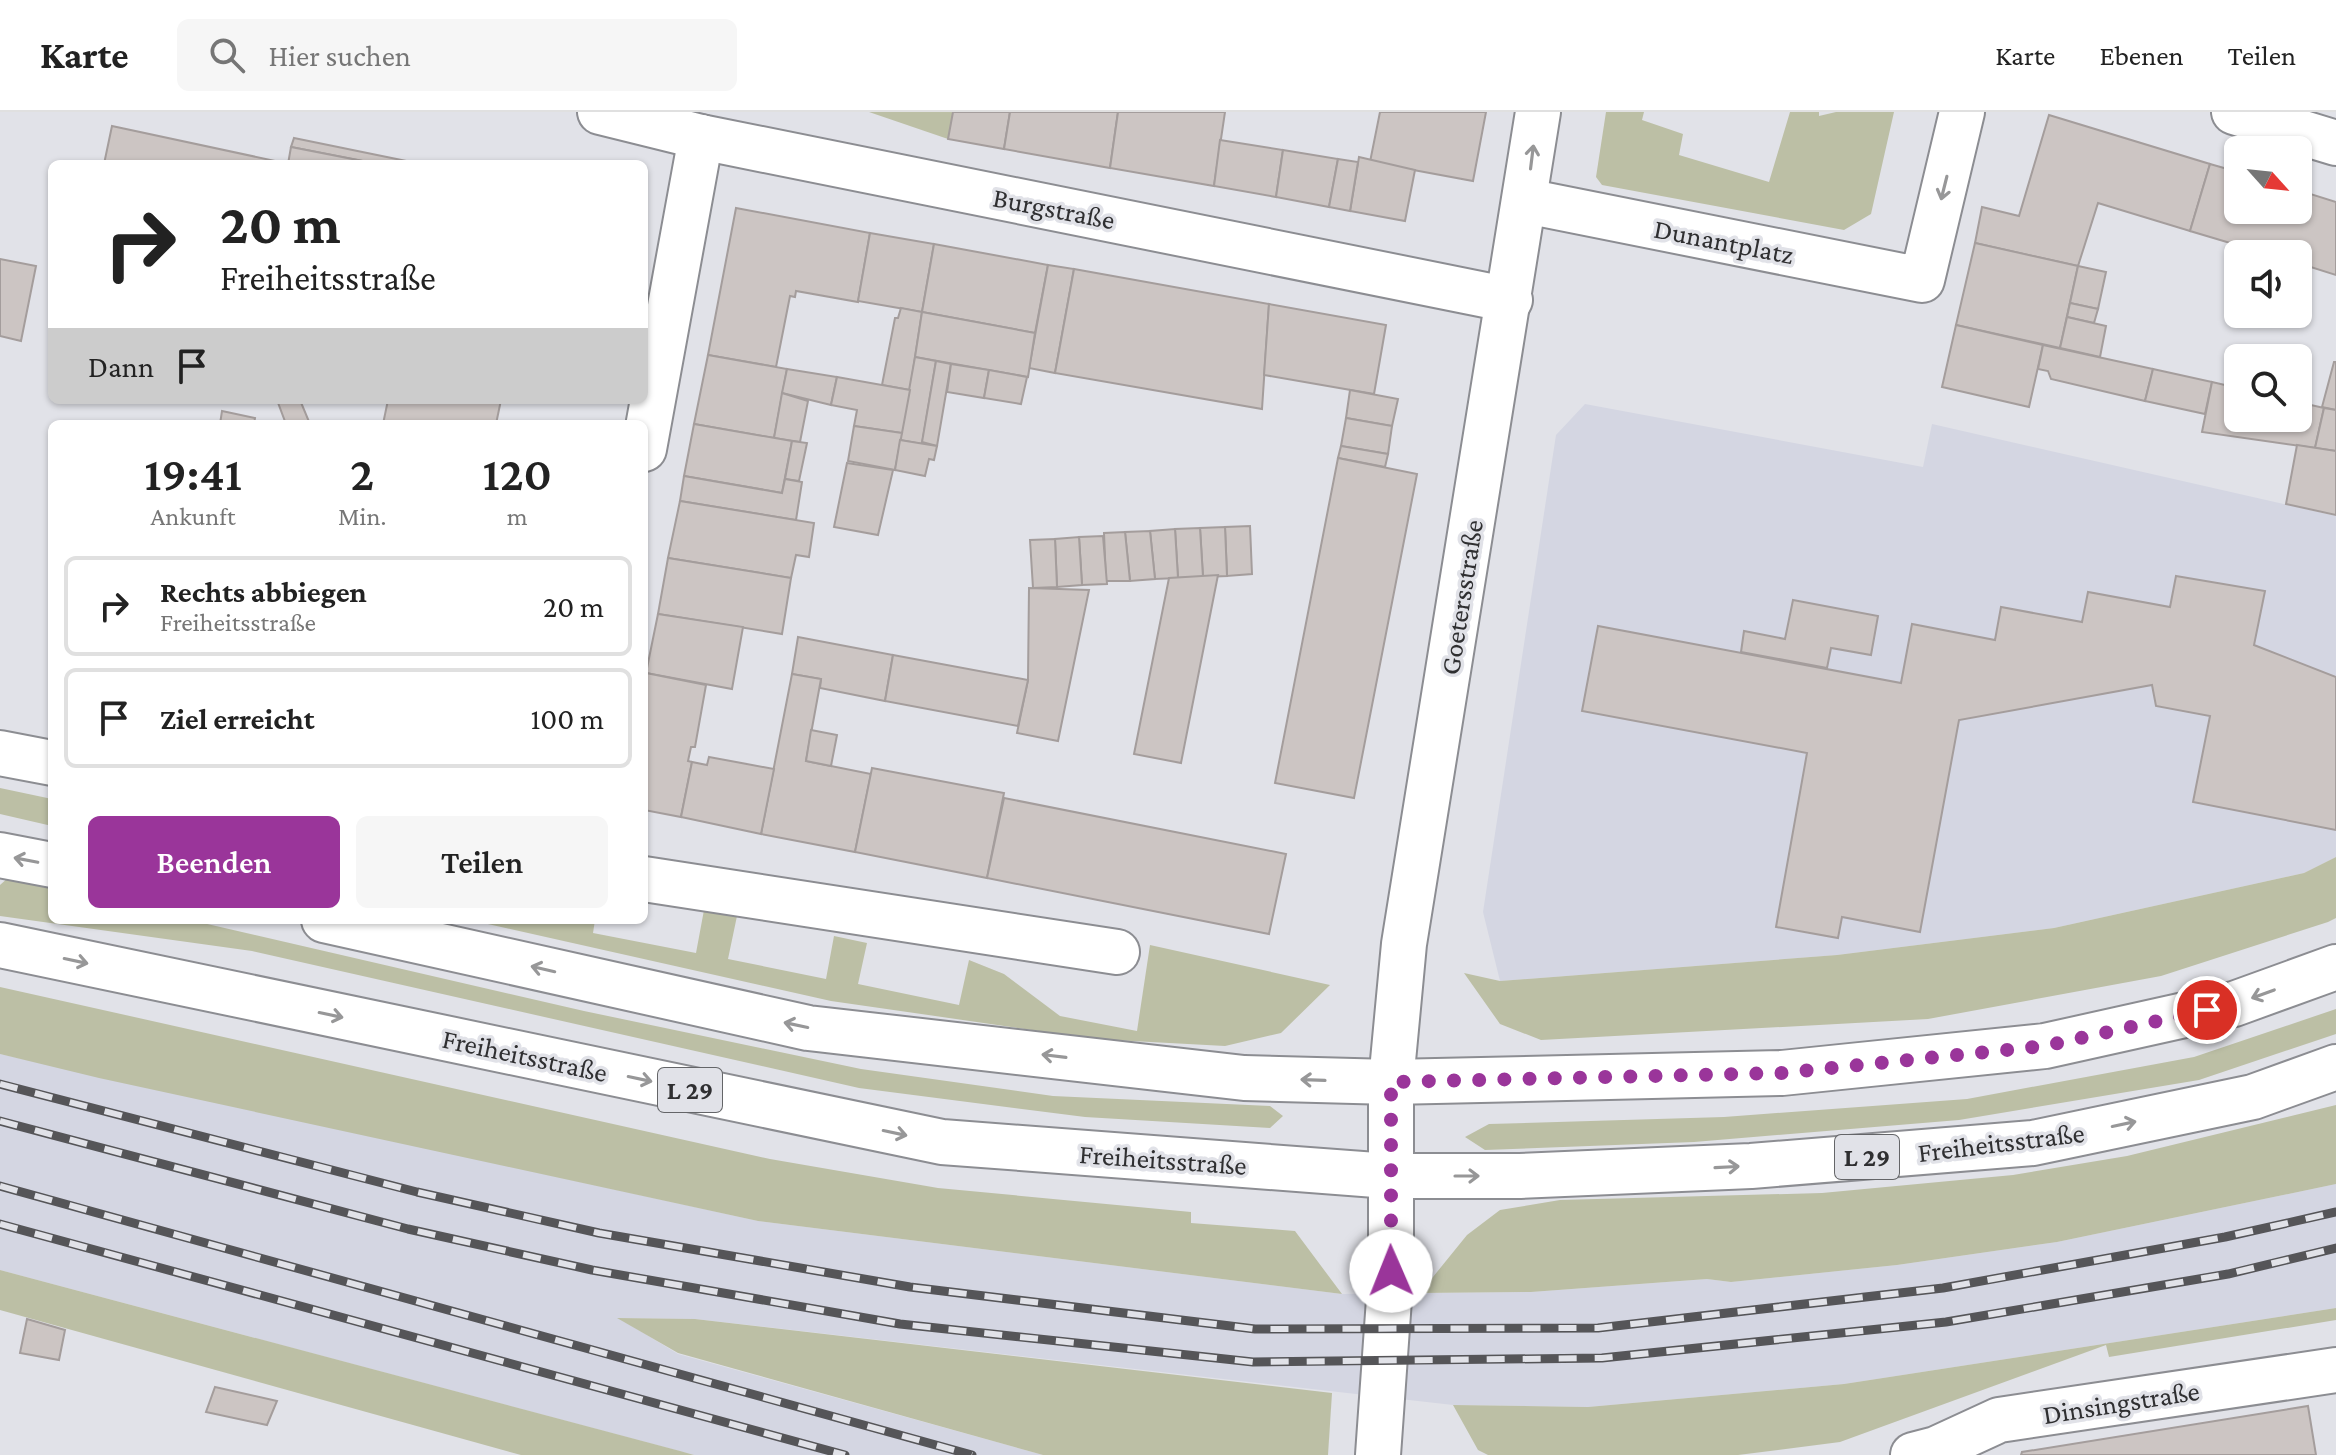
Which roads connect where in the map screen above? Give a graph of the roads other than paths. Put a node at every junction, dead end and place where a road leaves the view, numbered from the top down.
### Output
1 (600, 112) edge
2 (1538, 112) edge
3 (1962, 112) edge
4 (2234, 112) edge
5 (701, 137) junction
6 (2336, 143) edge
7 (1526, 201) junction
8 (1510, 300) junction
9 (648, 427) edge
10 (0, 753) edge
11 (48, 762) edge
12 (0, 855) edge
13 (48, 864) edge
14 (648, 880) edge
15 (342, 924) edge
16 (0, 945) edge
17 (1117, 952) dead end
18 (2336, 967) edge
19 (2336, 1067) edge
20 (1391, 1082) junction
21 (1389, 1176) junction
22 (2336, 1370) edge
23 (1378, 1455) edge
24 (1913, 1455) edge

1 - 5 main road, Burgstraße
7 -> 2 main road, Goetersstraße
3 -> 7 main road, Dunantplatz
4 - 6 main road
5 - 8 main road, Burgstraße
5 - 9 main road
7 - 8 main road, Goetersstraße
8 - 20 main road, Goetersstraße
10 - 11 main road
13 -> 12 main road
14 - 17 main road
20 -> 15 main road
16 -> 21 main road, Freiheitsstraße / L 29
18 -> 20 main road
21 -> 19 main road, Freiheitsstraße / L 29
20 - 21 main road, Goetersstraße
21 - 23 main road, Goetersstraße
22 - 24 main road, Dinsingstraße

